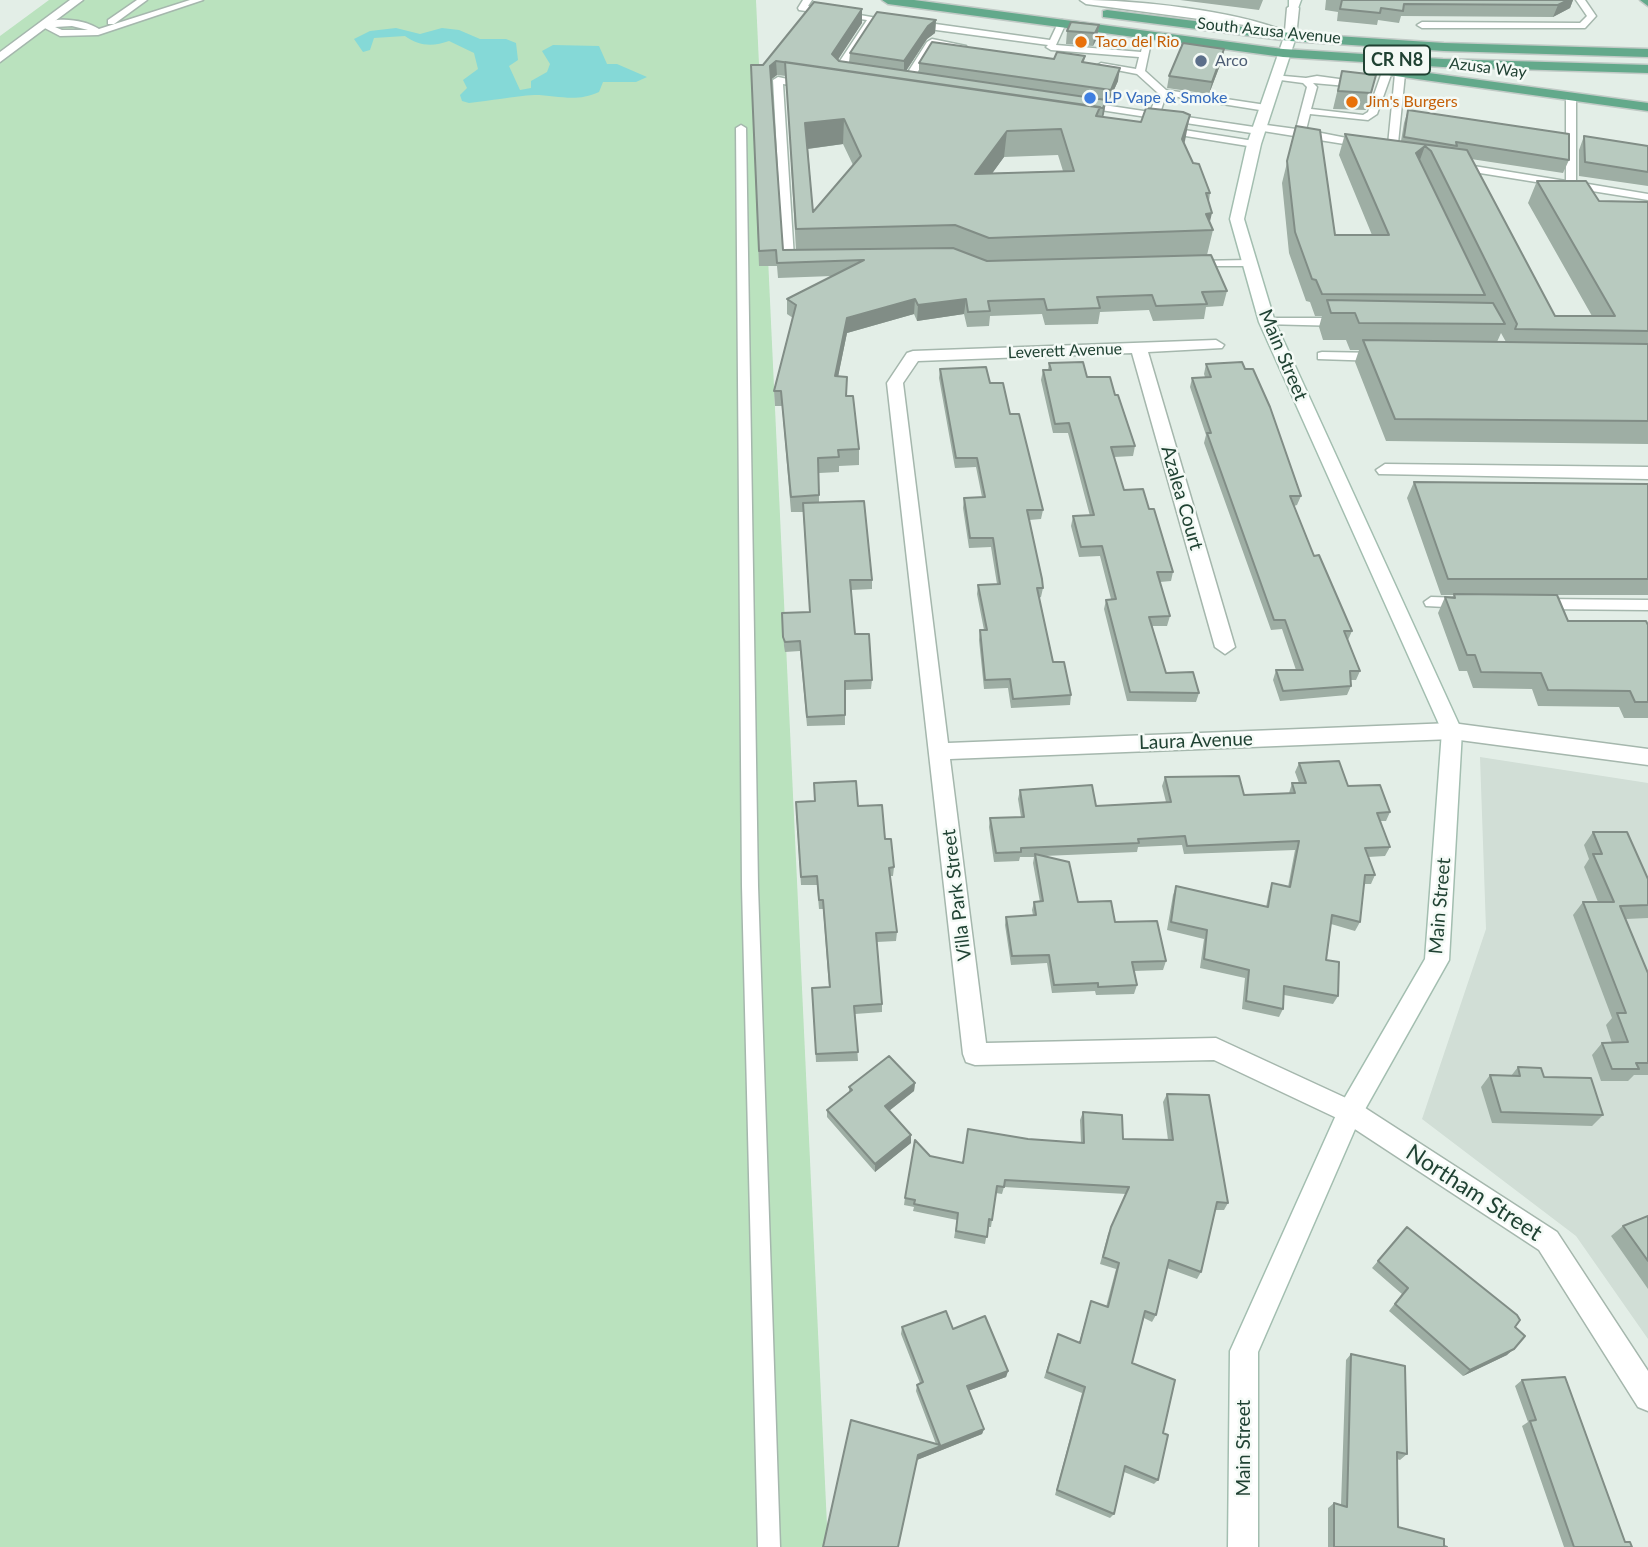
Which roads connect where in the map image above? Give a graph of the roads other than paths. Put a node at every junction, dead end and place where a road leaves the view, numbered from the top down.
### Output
1 (77, 0) edge
2 (143, 0) edge
3 (199, 0) edge
4 (808, 0) edge
5 (888, 0) edge
6 (1086, 0) edge
7 (1580, 0) edge
8 (188, 2) edge
9 (955, 4) edge
10 (1294, 4) edge
11 (1073, 10) dead end
12 (873, 18) junction
13 (887, 20) edge
14 (900, 22) edge
15 (1062, 23) junction
16 (44, 25) junction
17 (1423, 25) edge
18 (941, 27) junction
19 (98, 32) junction
20 (1150, 34) junction
21 (1290, 37) junction
22 (932, 42) junction
23 (1052, 45) junction
24 (969, 47) edge
25 (1283, 53) junction
26 (1648, 53) edge
27 (1145, 55) junction
28 (0, 58) edge
29 (1045, 58) edge
30 (1086, 64) edge
31 (1648, 69) edge
32 (1140, 72) junction
33 (1393, 73) junction
34 (867, 74) edge
35 (1276, 77) junction
36 (895, 78) edge
37 (908, 80) junction
38 (1306, 81) junction
39 (922, 82) edge
40 (818, 86) edge
41 (1381, 88) junction
42 (1163, 92) junction
43 (1571, 97) junction
44 (1072, 103) edge
45 (1648, 107) edge
46 (1266, 108) junction
47 (1306, 111) junction
48 (1154, 115) junction
49 (741, 128) dead end
50 (1156, 128) edge
51 (1301, 130) junction
52 (1257, 134) junction
53 (1392, 149) junction
54 (1404, 158) edge
55 (1441, 163) edge
56 (1571, 184) junction
57 (1648, 197) edge
58 (816, 260) edge
59 (1249, 262) junction
60 (1178, 264) edge
61 (1267, 322) junction
62 (1354, 323) edge
63 (1216, 345) dead end
64 (1139, 348) junction
65 (914, 356) joint
66 (1322, 356) dead end
67 (1392, 357) edge
68 (1385, 470) dead end
69 (1648, 473) edge
70 (1431, 602) dead end
71 (1485, 603) edge
72 (1526, 603) edge
73 (1648, 605) edge
74 (1225, 647) dead end
75 (1452, 732) junction
76 (940, 751) junction
77 (1648, 757) edge
78 (1350, 1112) junction
79 (1648, 1398) edge
80 (769, 1547) edge
81 (1243, 1547) edge

1 - 16 street
2 - 19 lane
3 - 8 lane
4 - 12 lane
5 - 9 main road, South Azusa Avenue / CR N8
6 - 21 street
7 - 17 lane
8 - 19 lane
9 - 15 main road, South Azusa Avenue / CR N8
9 - 18 lane
10 - 21 street, Main Street
11 - 21 main road, South Azusa Avenue / CR N8
12 - 13 lane
12 - 34 lane
14 - 18 lane
15 - 20 main road, South Azusa Avenue / CR N8
15 - 23 lane
16 - 19 lane
16 - 28 street
18 - 22 lane
18 - 23 lane
20 - 25 main road, South Azusa Avenue / CR N8
20 - 27 lane
21 - 25 street, Main Street
21 - 26 main road, South Azusa Avenue / CR N8
22 - 24 lane
22 - 37 lane
23 - 27 lane
23 - 29 lane
25 - 31 main road, South Azusa Avenue / CR N8
25 - 33 main road, Azusa Way
25 - 35 street, Main Street
27 - 32 lane
30 - 32 lane
32 - 42 lane
33 - 41 lane
33 - 43 main road, Azusa Way
33 - 53 lane
35 - 38 lane
35 - 46 street, Main Street
36 - 37 lane
37 - 39 lane
38 - 41 lane
38 - 47 lane
40 - 58 lane
41 - 47 lane
42 - 46 lane
42 - 48 lane
43 - 45 main road, Azusa Way
43 - 56 lane
44 - 48 lane
46 - 52 street, Main Street
47 - 51 lane
48 - 52 lane
49 - 80 lane
50 - 52 lane
51 - 52 lane
51 - 53 lane
52 - 59 street, Main Street
53 - 54 lane
55 - 56 lane
56 - 57 lane
59 - 60 lane
59 - 61 street, Main Street
61 - 62 lane
61 - 75 street, Main Street
63 - 64 street, Leverett Avenue
64 - 65 street, Leverett Avenue
64 - 74 street, Azalea Court
65 - 76 street, Villa Park Street
66 - 67 lane
68 - 69 street
70 - 71 lane
72 - 73 lane
75 - 76 street, Laura Avenue
75 - 77 street, Laura Avenue
75 - 78 street, Main Street
76 - 78 street, Villa Park Street
78 - 79 street, Northam Street
78 - 81 street, Main Street

